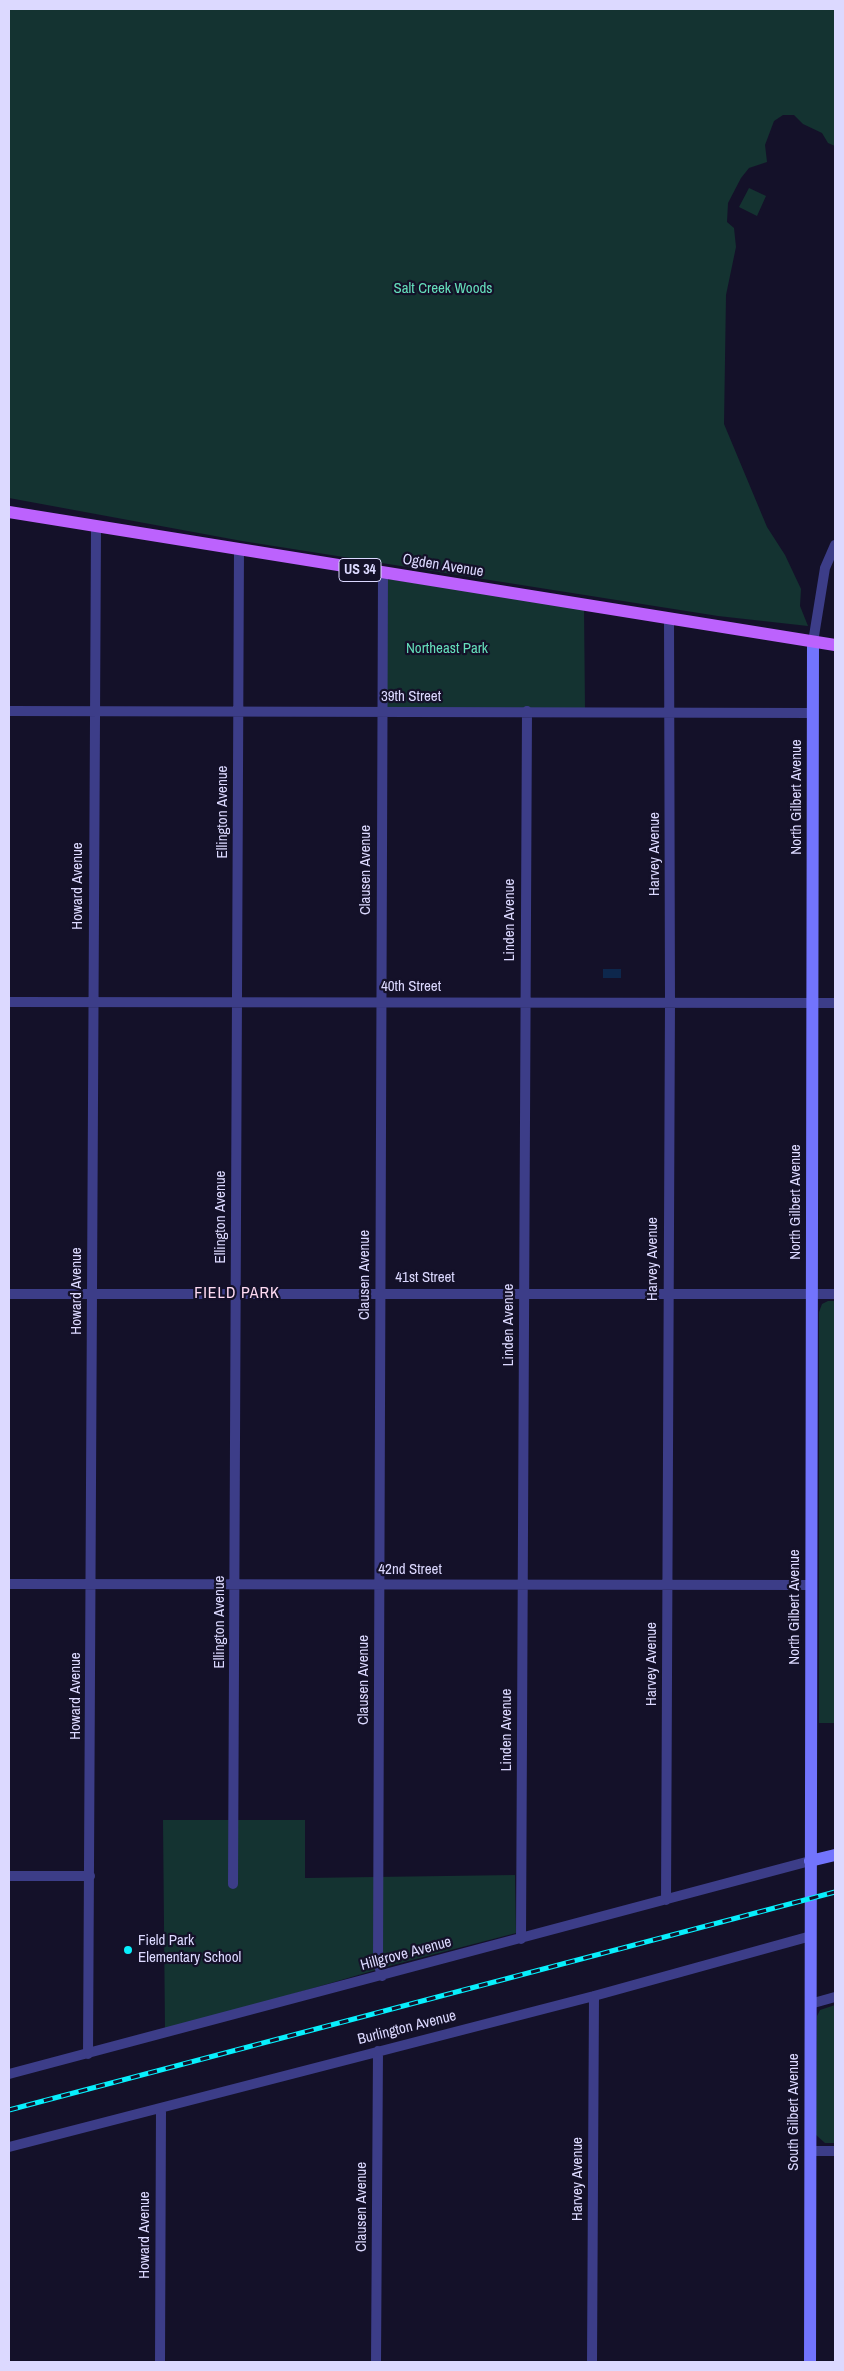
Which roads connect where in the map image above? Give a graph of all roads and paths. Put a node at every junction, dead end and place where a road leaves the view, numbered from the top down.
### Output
1 (9, 512) edge
2 (96, 528) junction
3 (835, 545) edge
4 (239, 549) junction
5 (384, 574) junction
6 (669, 618) junction
7 (814, 642) junction
8 (835, 645) edge
9 (9, 711) edge
10 (238, 711) junction
11 (527, 711) junction
12 (95, 712) junction
13 (382, 712) junction
14 (669, 712) junction
15 (813, 713) junction
16 (9, 1002) edge
17 (92, 1002) junction
18 (237, 1002) junction
19 (380, 1002) junction
20 (525, 1002) junction
21 (670, 1002) junction
22 (812, 1003) junction
23 (835, 1003) edge
24 (380, 1293) junction
25 (9, 1294) edge
26 (92, 1294) junction
27 (236, 1294) junction
28 (524, 1294) junction
29 (668, 1294) junction
30 (812, 1294) junction
31 (835, 1294) edge
32 (9, 1584) edge
33 (235, 1584) junction
34 (91, 1585) junction
35 (379, 1585) junction
36 (522, 1585) junction
37 (811, 1585) junction
38 (667, 1586) junction
39 (835, 1855) edge
40 (810, 1862) junction
41 (9, 1876) edge
42 (90, 1876) junction
43 (233, 1884) dead end
44 (666, 1900) junction
45 (811, 1936) junction
46 (521, 1939) junction
47 (382, 1976) junction
48 (594, 1996) junction
49 (835, 1997) edge
50 (810, 2004) junction
51 (378, 2051) junction
52 (88, 2054) junction
53 (9, 2074) edge
54 (161, 2108) junction
55 (9, 2147) edge
56 (810, 2151) junction
57 (835, 2151) edge
58 (160, 2362) edge
59 (376, 2362) edge
60 (592, 2362) edge
61 (810, 2362) edge

1 - 2 main road, Ogden Avenue / US 34
2 - 4 main road, Ogden Avenue / US 34
2 - 12 street, Howard Avenue
3 - 7 street, North Gilbert Avenue
4 - 5 main road, Ogden Avenue / US 34
4 - 10 street, Ellington Avenue
5 - 6 main road, Ogden Avenue / US 34
5 - 13 street, Clausen Avenue
6 - 7 main road, Ogden Avenue / US 34
6 - 14 street, Harvey Avenue
7 - 8 main road, US 34
7 - 15 street, North Gilbert Avenue
9 - 12 street, 39th Street
10 - 12 street, 39th Street
10 - 13 street, 39th Street
10 - 18 street, Ellington Avenue
11 - 13 street, 39th Street
11 - 14 street, 39th Street
11 - 20 street, Linden Avenue
12 - 17 street, Howard Avenue
13 - 19 street, Clausen Avenue
14 - 15 street, 39th Street
14 - 21 street, Harvey Avenue
15 - 22 street, North Gilbert Avenue
16 - 17 street, 40th Street
17 - 18 street, 40th Street
17 - 26 street, Howard Avenue
18 - 19 street, 40th Street
18 - 27 street, Ellington Avenue
19 - 20 street, 40th Street
19 - 24 street, Clausen Avenue
20 - 21 street, 40th Street
20 - 28 street, Linden Avenue
21 - 22 street, 40th Street
21 - 29 street, Harvey Avenue
22 - 23 street, 40th Street
22 - 30 street, North Gilbert Avenue
24 - 27 street, 41st Street
24 - 28 street, 41st Street
24 - 35 street, Clausen Avenue
25 - 26 street, 41st Street
26 - 27 street, 41st Street
26 - 34 street, Howard Avenue
27 - 33 street, Ellington Avenue
28 - 29 street, 41st Street
28 - 36 street, Linden Avenue
29 - 30 street, 41st Street
29 - 38 street, Harvey Avenue
30 - 31 street, 41st Street
30 - 37 street, North Gilbert Avenue
32 - 34 street, 42nd Street
33 - 34 street, 42nd Street
33 - 35 street, 42nd Street
33 - 43 street, Ellington Avenue
34 - 42 street, Howard Avenue
35 - 36 street, 42nd Street
35 - 47 street, Clausen Avenue
36 - 38 street, 42nd Street
36 - 46 street, Linden Avenue
37 - 38 street, 42nd Street
37 - 40 street, North Gilbert Avenue
38 - 44 street, Harvey Avenue
39 - 40 street
40 - 44 street, Hillgrove Avenue
40 - 45 street, South Gilbert Avenue
41 - 42 street
42 - 52 street, Howard Avenue
44 - 46 street, Hillgrove Avenue
45 - 48 street, Burlington Avenue
45 - 50 street, South Gilbert Avenue
46 - 47 street, Hillgrove Avenue
47 - 52 street, Hillgrove Avenue
48 - 51 street, Burlington Avenue
48 - 60 street, Harvey Avenue
49 - 50 street
50 - 56 street, South Gilbert Avenue
51 - 54 street, Burlington Avenue
51 - 59 street, Clausen Avenue
52 - 53 street, Hillgrove Avenue
54 - 55 street, Burlington Avenue
54 - 58 street, Howard Avenue
56 - 57 street
56 - 61 street, South Gilbert Avenue

